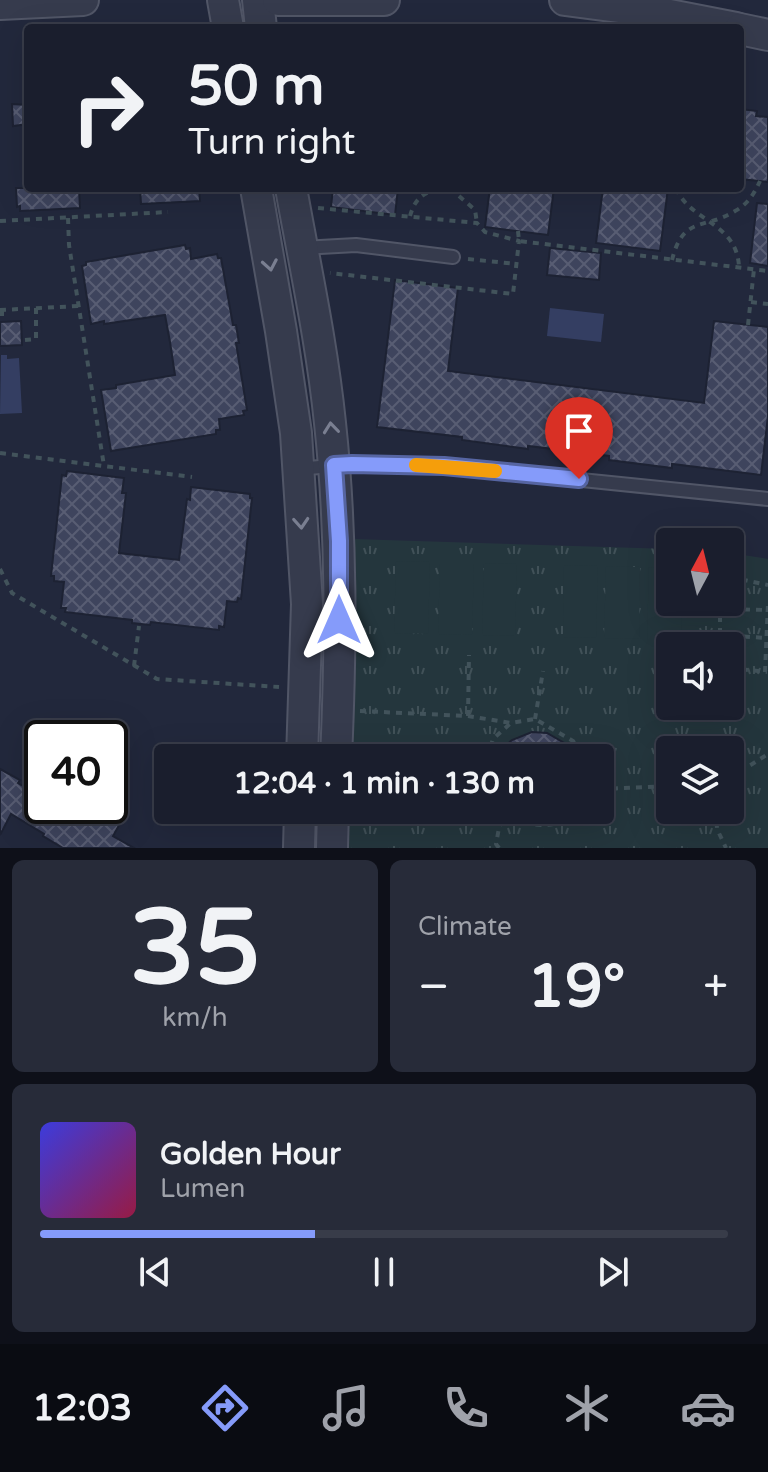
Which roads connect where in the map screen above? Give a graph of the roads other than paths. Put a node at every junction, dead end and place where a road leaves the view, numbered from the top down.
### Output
1 (83, 0) edge
2 (223, 0) edge
3 (258, 0) edge
4 (278, 0) edge
5 (384, 0) edge
6 (565, 0) edge
7 (0, 4) edge
8 (664, 7) edge
9 (227, 24) edge
10 (261, 24) edge
11 (724, 24) edge
12 (744, 29) edge
13 (768, 35) edge
14 (257, 192) edge
15 (292, 192) edge
16 (302, 248) junction
17 (453, 257) road end
18 (334, 465) junction
19 (298, 469) junction
20 (768, 499) edge
21 (302, 744) edge
22 (339, 744) edge
23 (300, 824) edge
24 (333, 824) edge
25 (299, 848) edge
26 (332, 848) edge

1 - 7 street
2 - 9 street
3 - 10 street
4 - 5 street
6 - 8 street
8 - 11 street
12 - 13 street
14 -> 19 street
15 - 16 street
16 - 17 lane
18 -> 16 street
18 - 19 lane
18 - 20 lane
18 - 22 street
19 -> 21 street
23 - 25 street
24 - 26 street

